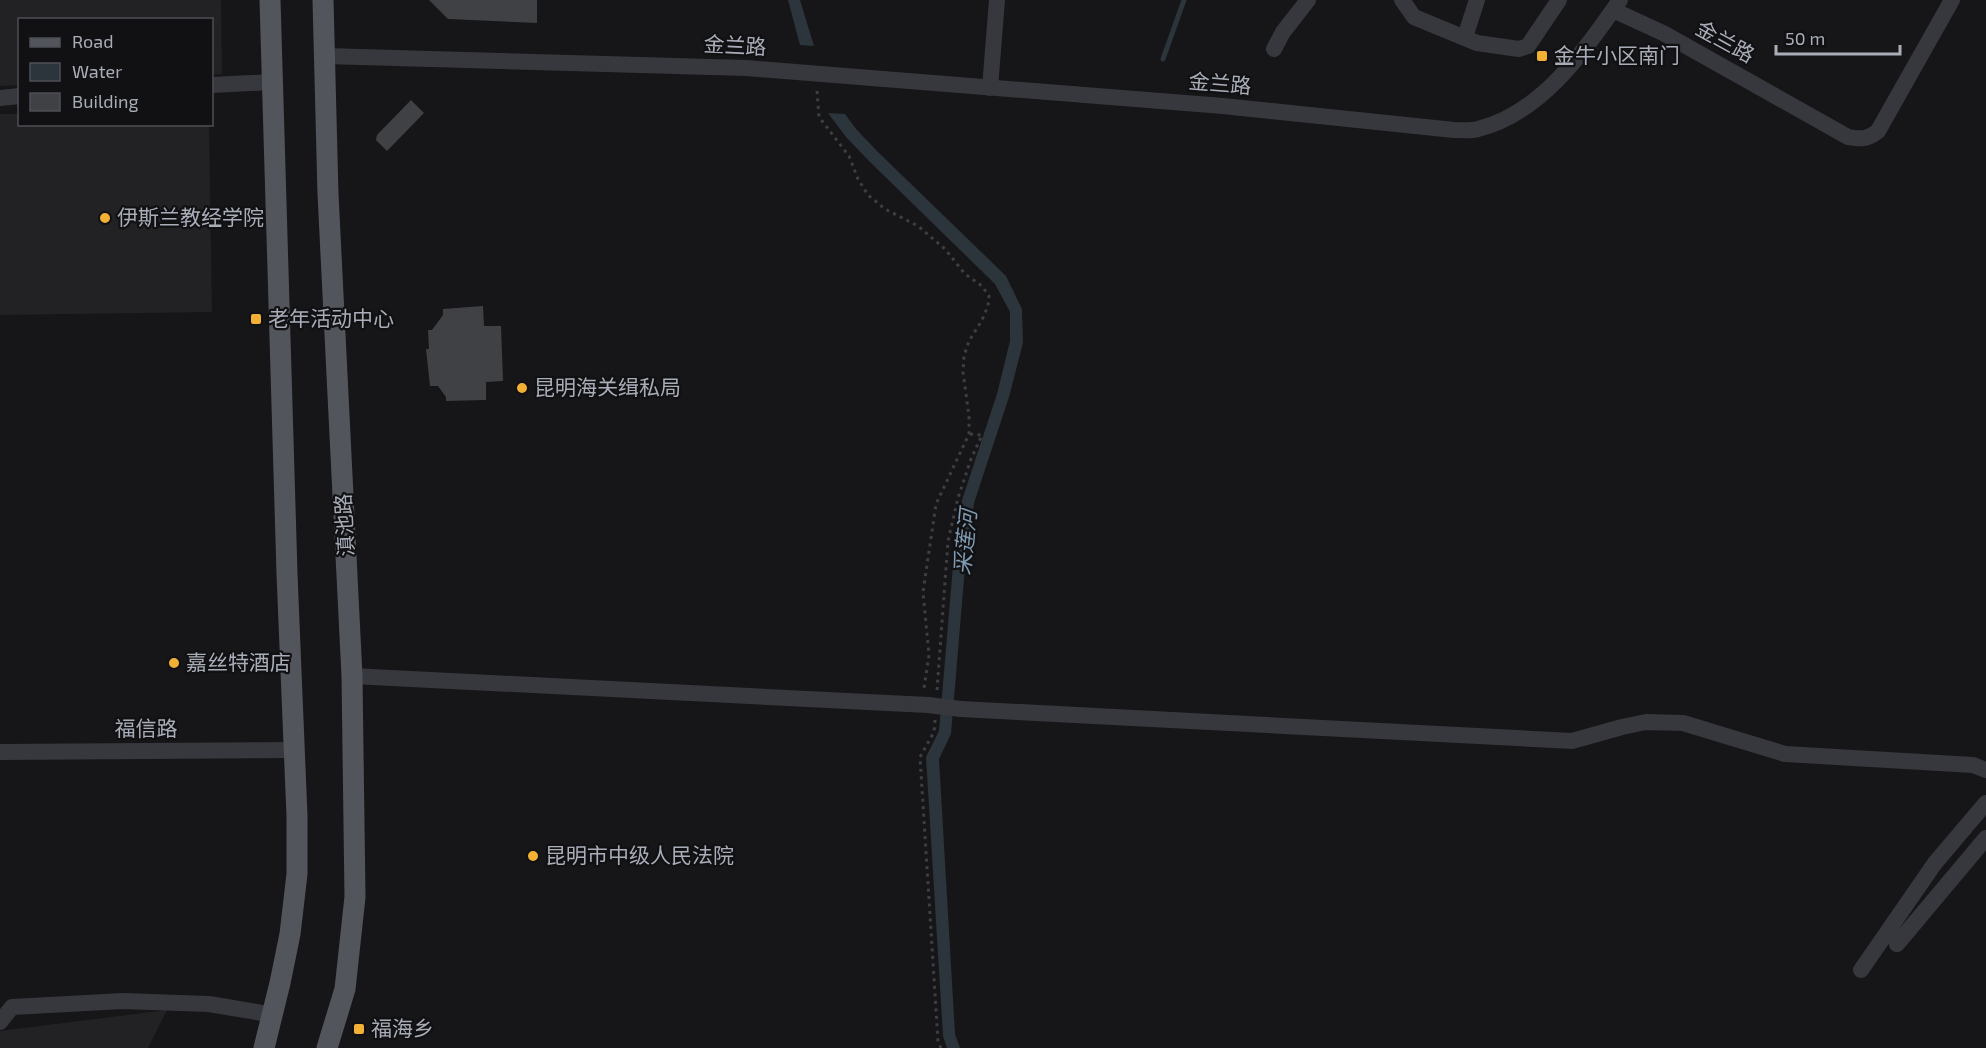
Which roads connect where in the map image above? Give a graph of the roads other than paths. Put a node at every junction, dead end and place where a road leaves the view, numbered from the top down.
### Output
1 (270, 0) edge
2 (323, 0) edge
3 (998, 0) edge
4 (1308, 0) edge
5 (1402, 0) edge
6 (1477, 0) edge
7 (1559, 0) edge
8 (1952, 0) edge
9 (1616, 5) edge
10 (1465, 37) junction
11 (1274, 49) dead end
12 (325, 56) junction
13 (273, 82) junction
14 (213, 85) edge
15 (990, 88) junction
16 (18, 96) edge
17 (0, 98) edge
18 (352, 676) junction
19 (293, 750) junction
20 (0, 752) edge
21 (1986, 770) edge
22 (1986, 803) edge
23 (1986, 838) edge
24 (1897, 944) dead end
25 (1861, 970) dead end
26 (280, 983) junction
27 (268, 1014) junction
28 (0, 1022) edge
29 (253, 1048) edge
30 (264, 1048) edge
31 (327, 1048) edge

1 - 13 main road
2 - 12 main road, 滇池路
3 - 15 street
4 - 11 street
5 - 10 street
6 - 10 street
7 - 10 street
8 - 9 street, 金兰路
9 - 15 street, 金兰路
12 - 15 street, 金兰路
12 - 18 main road, 滇池路
13 - 14 street
13 - 19 main road
16 - 17 street
18 - 21 street, bridge
18 - 31 main road, 滇池路
19 - 20 street, 福信路
19 - 26 main road
22 - 25 street
23 - 24 street
26 - 27 street
26 - 30 main road
27 - 28 street
27 - 29 street

